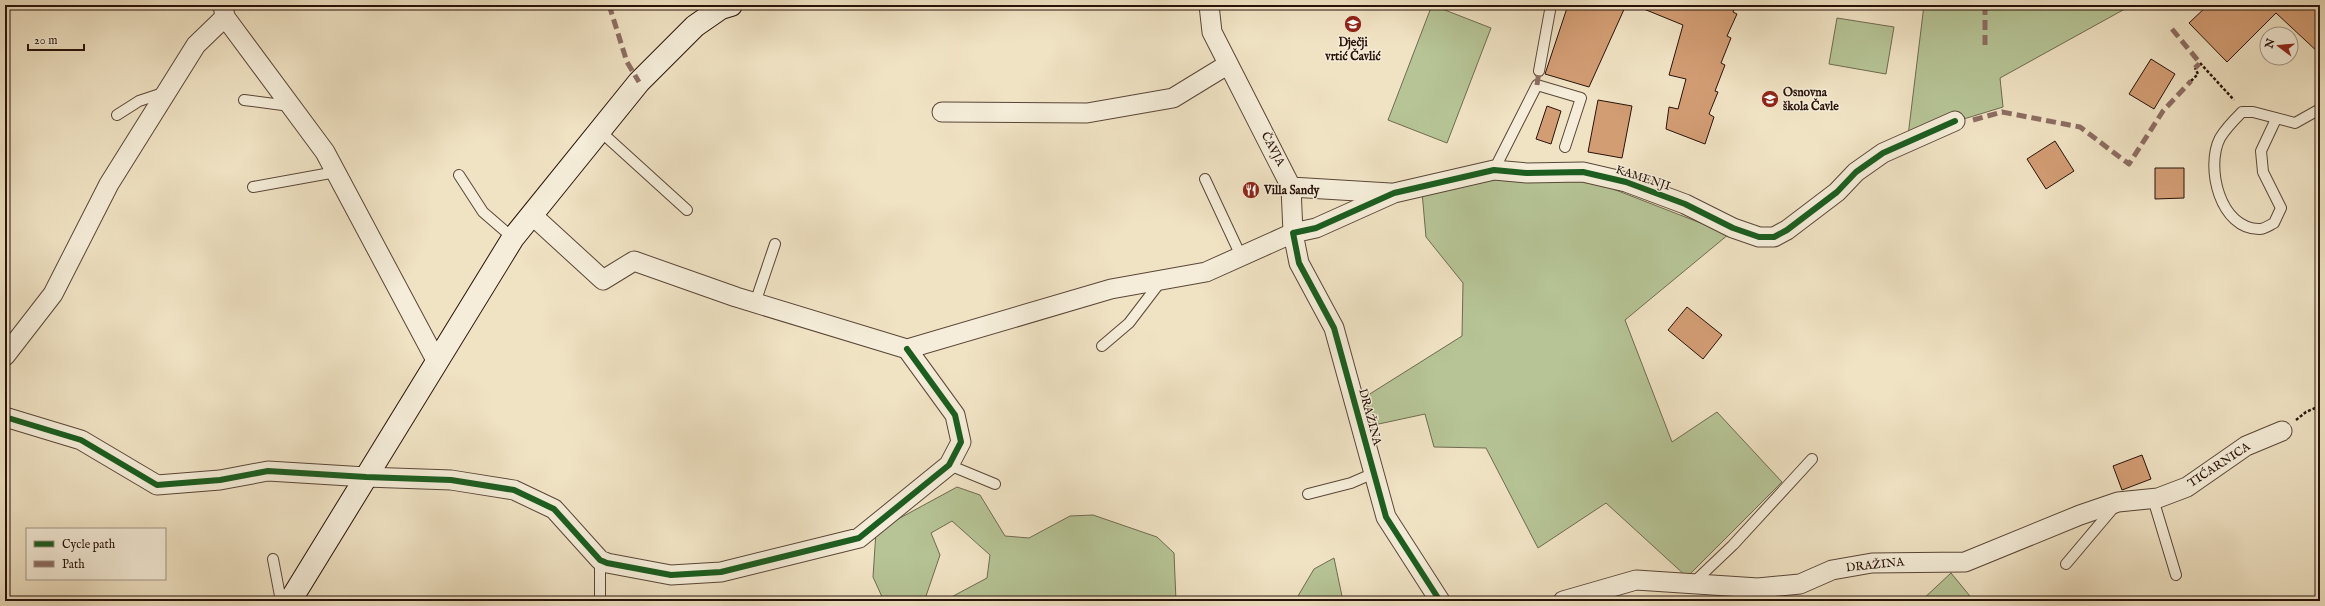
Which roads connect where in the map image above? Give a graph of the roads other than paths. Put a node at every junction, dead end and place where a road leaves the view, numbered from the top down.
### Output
1 (730, 5) edge
2 (1209, 5) edge
3 (1551, 5) edge
4 (224, 11) edge
5 (1227, 65) junction
6 (1539, 71) dead end
7 (167, 91) junction
8 (244, 100) dead end
9 (291, 106) junction
10 (2320, 109) edge
11 (942, 112) dead end
12 (117, 115) dead end
13 (2276, 119) junction
14 (1955, 121) dead end
15 (600, 130) junction
16 (1565, 147) dead end
17 (1494, 170) junction
18 (336, 172) junction
19 (459, 175) dead end
20 (1205, 180) dead end
21 (253, 187) dead end
22 (1291, 187) junction
23 (1394, 193) junction
24 (687, 210) dead end
25 (532, 215) junction
26 (1293, 233) junction
27 (513, 238) junction
28 (775, 244) dead end
29 (1241, 256) junction
30 (1162, 279) junction
31 (755, 303) junction
32 (1102, 346) dead end
33 (906, 349) junction
34 (5, 356) edge
35 (437, 362) junction
36 (5, 417) edge
37 (2282, 431) road end
38 (1812, 459) dead end
39 (949, 465) junction
40 (1374, 473) junction
41 (366, 477) junction
42 (995, 484) dead end
43 (1308, 494) dead end
44 (2155, 498) junction
45 (2118, 502) junction
46 (274, 559) dead end
47 (600, 560) junction
48 (2066, 564) dead end
49 (2176, 576) dead end
50 (1692, 584) junction
51 (281, 601) edge
52 (290, 601) edge
53 (600, 601) edge
54 (1440, 601) edge
55 (1563, 601) edge

1 - 15 main road
2 - 5 street, ČAVJA
3 - 6 lane
4 - 7 street
4 - 9 street
5 - 11 street
5 - 22 street, ČAVJA
7 - 12 lane
7 - 34 street
8 - 9 lane
9 - 18 street
10 - 13 lane
13 - 13 lane
14 - 17 street, KAMENJI
15 - 24 lane
15 - 25 main road
16 - 17 lane
17 - 23 street, KAMENJI
18 - 21 lane
18 - 35 street
19 - 27 lane
20 - 29 lane
22 - 23 street, KAMENJI
22 - 26 street, ČAVJA
23 - 26 street, KAMENJI
25 - 27 main road
25 - 31 street
26 - 29 street
26 - 40 street, DRAŽINA
27 - 35 main road
28 - 31 lane
29 - 30 street
30 - 32 lane
30 - 33 street
31 - 33 street
33 - 39 street
35 - 41 main road
36 - 41 street
37 - 44 street, TIĆARNICA
38 - 50 lane
39 - 42 lane
39 - 47 street
40 - 43 lane
40 - 54 street, DRAŽINA
41 - 47 street
41 - 52 main road
44 - 45 street, DRAŽINA
44 - 49 lane
45 - 48 lane
45 - 50 street, DRAŽINA
46 - 51 lane
47 - 53 lane
50 - 55 street, DRAŽINA

